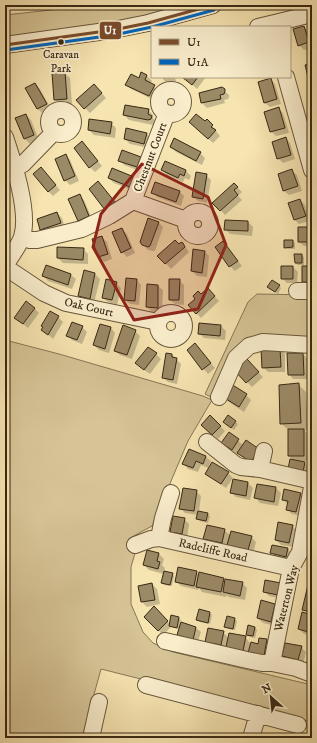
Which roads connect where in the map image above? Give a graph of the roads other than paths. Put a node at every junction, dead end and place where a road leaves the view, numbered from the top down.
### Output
1 (213, 5) edge
2 (306, 15) edge
3 (279, 25) edge
4 (268, 26) edge
5 (5, 45) edge
6 (286, 78) edge
7 (167, 113) dead end
8 (54, 132) dead end
9 (5, 137) edge
10 (308, 138) edge
11 (15, 168) junction
12 (312, 170) edge
13 (132, 201) junction
14 (186, 220) dead end
15 (22, 237) junction
16 (5, 266) edge
17 (158, 322) dead end
18 (312, 345) edge
19 (219, 397) dead end
20 (207, 442) dead end
21 (264, 451) dead end
22 (260, 469) junction
23 (312, 480) edge
24 (312, 487) edge
25 (172, 493) dead end
26 (159, 538) junction
27 (135, 545) dead end
28 (291, 568) junction
29 (165, 641) dead end
30 (272, 663) junction
31 (312, 674) edge
32 (146, 685) dead end
33 (99, 702) dead end
34 (258, 714) junction
35 (298, 725) dead end
36 (91, 738) edge
37 (251, 738) edge

1 - 5 street
2 - 3 street
3 - 4 street
6 - 10 street
7 - 13 street, Chestnut Court
8 - 11 street
9 - 11 street
10 - 12 street
11 - 15 street
13 - 14 street, Chestnut Court
13 - 15 street, Chestnut Court
15 - 16 street
16 - 17 street, Oak Court
18 - 19 street
20 - 22 street
21 - 22 street
22 - 23 street
24 - 28 street, Waterton Way
25 - 26 street
26 - 27 street, Radcliffe Road
26 - 28 street, Radcliffe Road
28 - 30 street, Waterton Way
29 - 30 street
30 - 31 street
32 - 34 street
33 - 36 street
34 - 35 street
34 - 37 street

